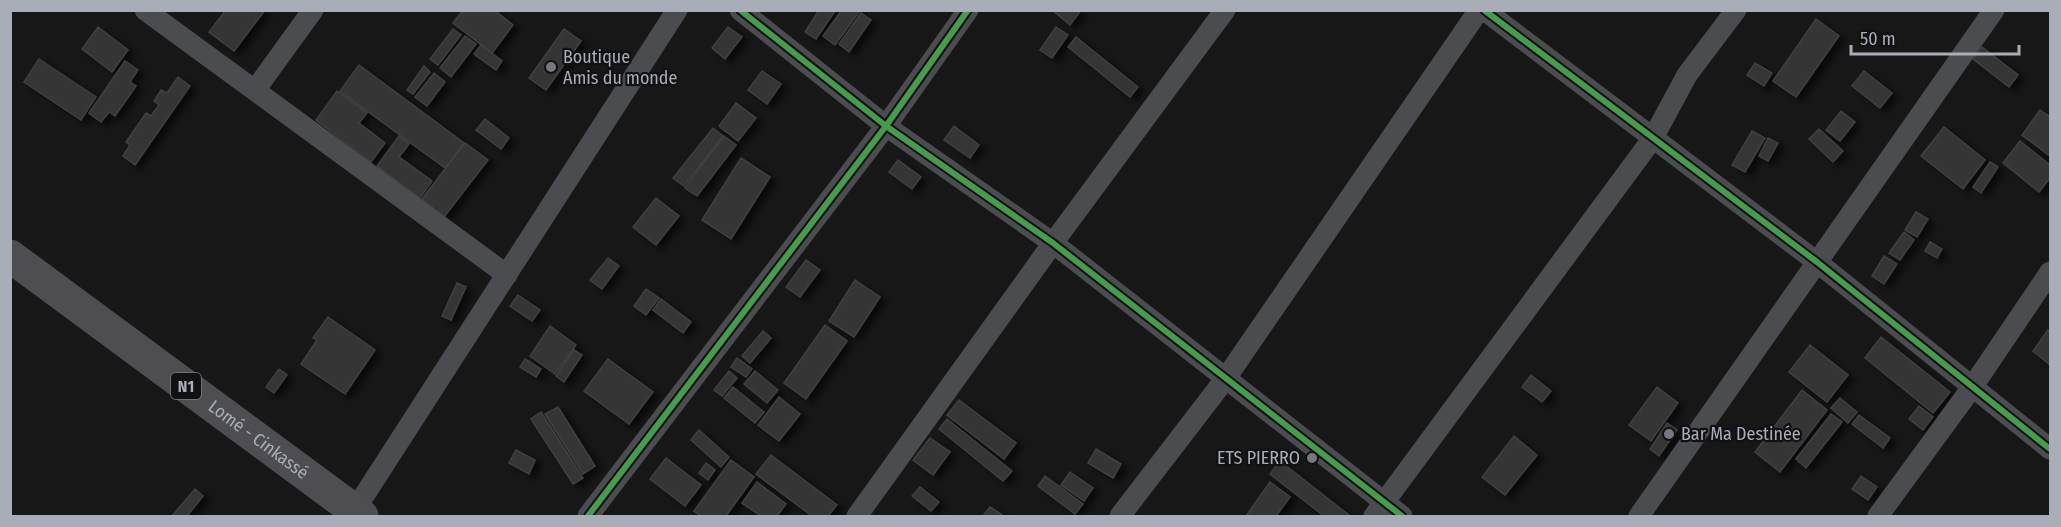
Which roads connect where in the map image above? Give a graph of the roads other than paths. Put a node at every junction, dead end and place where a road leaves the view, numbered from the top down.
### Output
1 (145, 10) edge
2 (313, 10) edge
3 (677, 10) edge
4 (740, 10) edge
5 (968, 10) edge
6 (1225, 10) edge
7 (1479, 10) edge
8 (1484, 10) edge
9 (1736, 10) edge
10 (1994, 10) edge
11 (255, 90) junction
12 (886, 126) junction
13 (1653, 138) junction
14 (1053, 243) junction
15 (10, 256) edge
16 (1817, 262) junction
17 (2050, 272) edge
18 (507, 275) junction
19 (1226, 378) junction
20 (1973, 386) junction
21 (2050, 449) edge
22 (1379, 509) edge
23 (356, 515) edge
24 (588, 516) edge
25 (857, 516) edge
26 (1120, 516) edge
27 (1402, 516) edge
28 (1639, 516) edge
29 (1878, 516) edge

1 - 11 street
2 - 11 street
3 - 18 street
4 - 12 street
5 - 12 street
6 - 14 street
7 - 19 street
8 - 13 street
9 - 13 street
10 - 16 street
11 - 18 street
12 - 14 street
12 - 24 street
13 - 16 street
13 - 22 street
14 - 19 street
14 - 25 street
15 - 23 highway, Lomé - Cinkassé / N1
16 - 20 street
16 - 28 street
17 - 20 street
18 - 23 street
19 - 22 street
19 - 26 street
20 - 21 street
20 - 29 street
22 - 27 street

